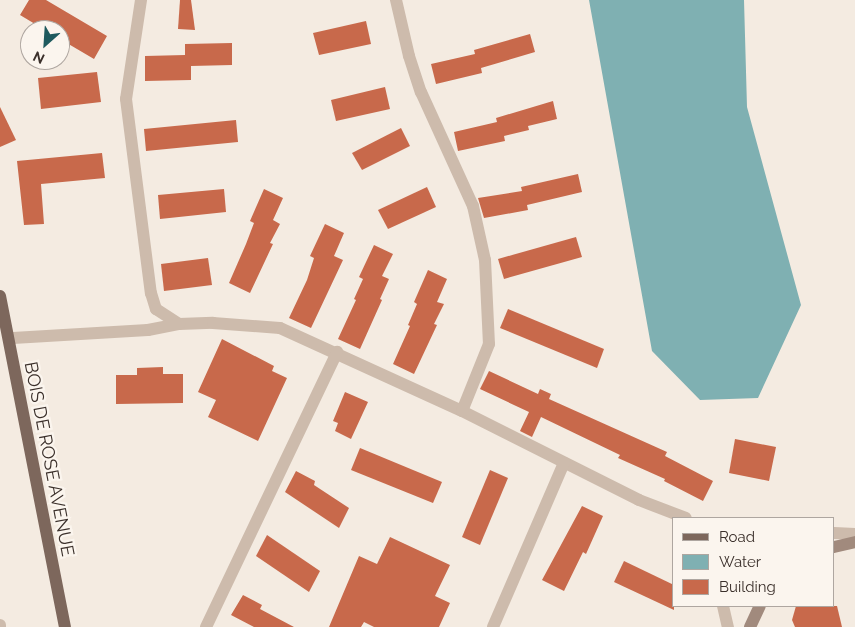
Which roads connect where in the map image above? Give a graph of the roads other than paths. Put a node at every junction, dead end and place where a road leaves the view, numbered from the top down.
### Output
1 (141, 0) edge
2 (396, 0) edge
3 (0, 296) edge
4 (179, 324) junction
5 (14, 338) dead end
6 (337, 352) junction
7 (462, 411) junction
8 (564, 463) junction
9 (683, 517) edge
10 (835, 533) edge
11 (855, 534) edge
12 (855, 542) edge
13 (835, 547) edge
14 (723, 607) edge
15 (760, 607) edge
16 (66, 627) edge
17 (206, 627) edge
18 (493, 627) edge
19 (728, 627) edge
20 (750, 627) edge

1 - 4 street
2 - 7 street
3 - 16 main road, BOIS DE ROSE AVENUE
4 - 5 street
4 - 6 street
6 - 7 street
6 - 17 street
7 - 8 street
8 - 9 street
8 - 18 street
10 - 11 street
12 - 13 main road
14 - 19 street
15 - 20 main road

